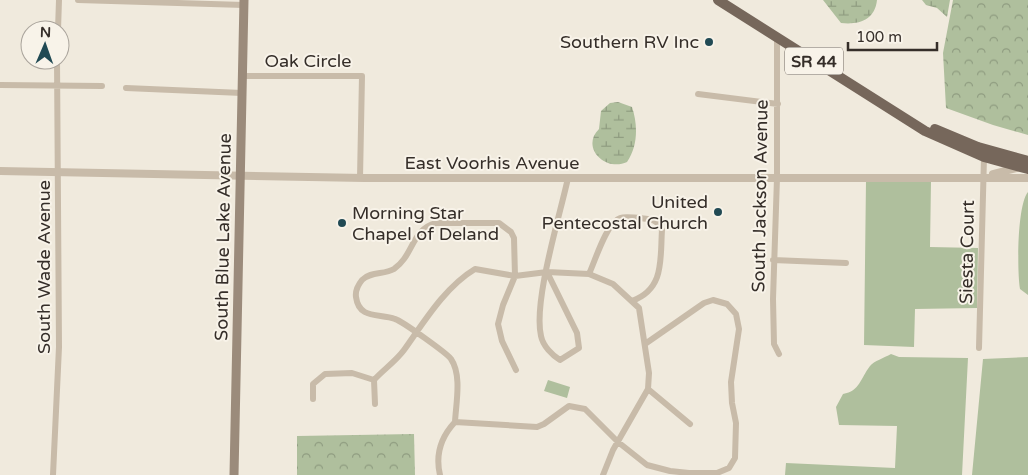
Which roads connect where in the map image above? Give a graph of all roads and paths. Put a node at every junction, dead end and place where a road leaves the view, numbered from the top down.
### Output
1 (59, 0) edge
2 (78, 0) edge
3 (718, 0) edge
4 (244, 2) edge
5 (58, 20) edge
6 (777, 38) junction
7 (57, 70) edge
8 (243, 76) junction
9 (0, 85) edge
10 (56, 86) junction
11 (102, 86) dead end
12 (126, 88) dead end
13 (242, 93) junction
14 (698, 94) dead end
15 (778, 104) junction
16 (910, 121) junction
17 (978, 147) junction
18 (984, 157) junction
19 (1028, 160) edge
20 (1025, 167) edge
21 (0, 171) edge
22 (59, 172) junction
23 (239, 176) junction
24 (984, 177) junction
25 (360, 178) junction
26 (568, 178) junction
27 (777, 178) junction
28 (1028, 178) edge
29 (772, 260) junction
30 (846, 263) dead end
31 (547, 272) junction
32 (589, 274) junction
33 (516, 276) junction
34 (632, 301) junction
35 (414, 332) junction
36 (645, 344) junction
37 (979, 348) dead end
38 (779, 354) dead end
39 (516, 370) dead end
40 (374, 380) junction
41 (648, 389) junction
42 (313, 399) dead end
43 (375, 404) dead end
44 (455, 422) junction
45 (690, 424) dead end
46 (618, 442) junction
47 (54, 475) edge
48 (234, 475) edge
49 (440, 475) edge
50 (603, 475) edge

1 - 5 street
2 - 4 street
3 - 6 main road, SR 44
4 - 8 main road, South Blue Lake Avenue
6 - 15 street, South Jackson Avenue
6 - 16 main road, SR 44
7 - 10 street, South Wade Avenue
8 - 13 main road, South Blue Lake Avenue
8 - 25 street, Oak Circle
9 - 10 street
10 - 11 street
10 - 22 street, South Wade Avenue
12 - 13 street
13 - 23 main road, South Blue Lake Avenue
14 - 15 street
15 - 27 street, South Jackson Avenue
16 - 17 main road, SR 44
16 - 18 main road, SR 44
17 - 18 main road
17 - 19 main road, SR 44
18 - 20 main road, SR 44
18 - 24 street, Siesta Court
20 - 24 street, East Voorhis Avenue
21 - 22 street, East Voorhis Avenue
22 - 23 street, East Voorhis Avenue
22 - 47 street, South Wade Avenue
23 - 25 street, East Voorhis Avenue
23 - 48 main road, South Blue Lake Avenue
24 - 27 street, East Voorhis Avenue
24 - 28 street, East Voorhis Avenue
24 - 37 street, Siesta Court
25 - 26 street, East Voorhis Avenue
26 - 27 street, East Voorhis Avenue
26 - 31 street
27 - 29 street, South Jackson Avenue
29 - 30 street
29 - 38 street, South Jackson Avenue
31 - 31 street
31 - 32 street
31 - 33 street
32 - 34 street
32 - 34 street
33 - 35 street
33 - 35 street
33 - 39 street
34 - 36 street
35 - 40 street
35 - 44 street
36 - 41 street
36 - 46 street
40 - 42 street
40 - 43 street
41 - 45 street
41 - 46 street
44 - 46 street
44 - 49 street
46 - 50 street

